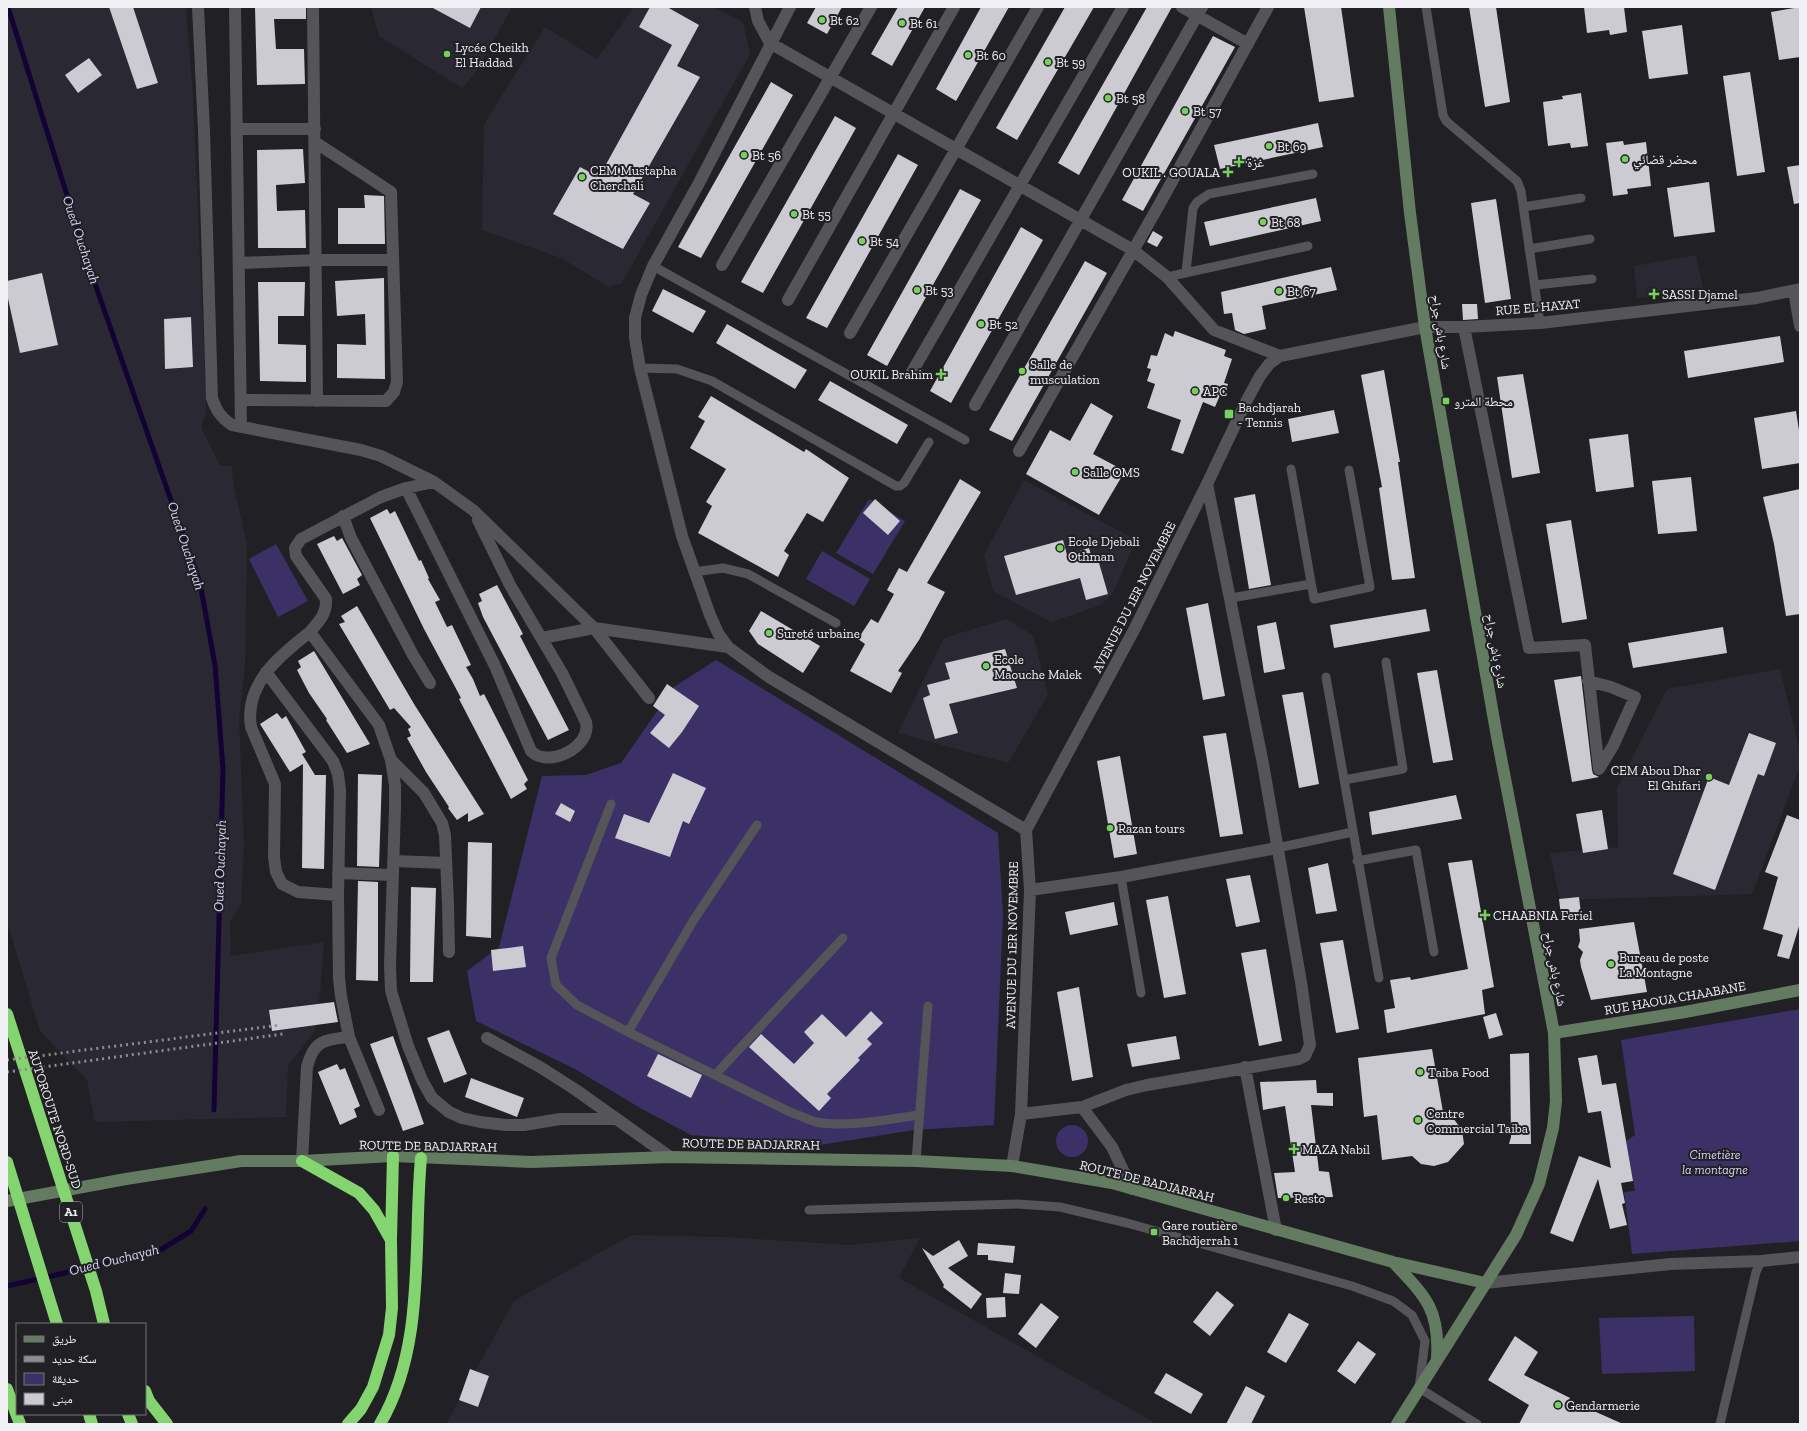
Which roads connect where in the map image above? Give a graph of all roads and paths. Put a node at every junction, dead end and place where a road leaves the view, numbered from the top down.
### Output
1 (198, 7) edge
2 (235, 7) edge
3 (313, 7) edge
4 (755, 7) edge
5 (790, 7) edge
6 (871, 7) edge
7 (954, 7) edge
8 (1038, 7) edge
9 (1123, 7) edge
10 (1182, 7) edge
11 (1268, 7) edge
12 (1389, 7) edge
13 (1426, 7) edge
14 (1200, 11) edge
15 (770, 43) junction
16 (1248, 44) junction
17 (830, 78) junction
18 (893, 114) junction
19 (236, 129) junction
20 (315, 129) junction
21 (315, 142) junction
22 (955, 149) junction
23 (1313, 174) dead end
24 (1020, 184) junction
25 (1580, 198) dead end
26 (1523, 207) junction
27 (1082, 220) junction
28 (1590, 239) dead end
29 (1308, 246) dead end
30 (1529, 248) junction
31 (1133, 250) junction
32 (317, 260) junction
33 (393, 260) junction
34 (240, 263) junction
35 (722, 265) dead end
36 (653, 266) junction
37 (1186, 272) junction
38 (1167, 277) junction
39 (1592, 279) dead end
40 (1535, 285) junction
41 (1797, 290) edge
42 (788, 300) dead end
43 (1540, 323) junction
44 (1800, 326) edge
45 (1425, 327) junction
46 (1464, 327) junction
47 (850, 333) dead end
48 (1280, 356) junction
49 (640, 368) junction
50 (912, 372) dead end
51 (241, 400) junction
52 (317, 401) junction
53 (975, 405) dead end
54 (241, 427) junction
55 (965, 440) dead end
56 (929, 442) dead end
57 (1019, 451) dead end
58 (1291, 469) dead end
59 (1349, 470) dead end
60 (434, 482) junction
61 (1207, 484) junction
62 (406, 488) junction
63 (473, 510) junction
64 (343, 516) junction
65 (694, 572) junction
66 (1311, 584) junction
67 (1231, 598) junction
68 (836, 623) dead end
69 (594, 628) junction
70 (310, 632) junction
71 (542, 638) junction
72 (728, 647) junction
73 (1386, 662) dead end
74 (266, 672) junction
75 (1326, 677) dead end
76 (1588, 681) junction
77 (430, 683) dead end
78 (649, 698) dead end
79 (391, 760) junction
80 (1344, 780) junction
81 (611, 804) dead end
82 (757, 825) dead end
83 (1026, 830) junction
84 (1353, 832) junction
85 (1277, 848) junction
86 (393, 861) junction
87 (1357, 861) junction
88 (446, 863) junction
89 (338, 873) junction
90 (393, 875) junction
91 (1121, 877) junction
92 (1030, 890) junction
93 (338, 895) junction
94 (842, 938) dead end
95 (448, 952) dead end
96 (1434, 952) dead end
97 (1379, 978) dead end
98 (1800, 990) edge
99 (1141, 993) dead end
100 (928, 1006) dead end
101 (7, 1014) edge
102 (628, 1032) junction
103 (1554, 1033) junction
104 (349, 1036) junction
105 (487, 1038) dead end
106 (1245, 1067) junction
107 (714, 1075) junction
108 (1082, 1106) junction
109 (380, 1110) dead end
110 (1021, 1114) junction
111 (919, 1115) junction
112 (616, 1119) junction
113 (393, 1156) junction
114 (670, 1157) junction
115 (421, 1158) junction
116 (302, 1161) junction
117 (916, 1161) junction
118 (7, 1162) edge
119 (1012, 1166) junction
120 (1132, 1189) junction
121 (7, 1201) edge
122 (809, 1210) dead end
123 (1276, 1230) junction
124 (391, 1240) junction
125 (1800, 1257) edge
126 (1761, 1261) junction
127 (1393, 1262) junction
128 (1485, 1283) junction
129 (96, 1291) junction
130 (57, 1323) edge
131 (104, 1323) edge
132 (112, 1323) edge
133 (1437, 1359) junction
134 (1419, 1388) junction
135 (7, 1389) edge
136 (146, 1394) edge
137 (16, 1413) edge
138 (167, 1424) edge
139 (348, 1424) edge
140 (380, 1424) edge
141 (1397, 1424) edge
142 (1477, 1424) edge
143 (1720, 1424) edge

1 - 54 street
2 - 19 street
3 - 20 street
4 - 15 street
5 - 15 street
6 - 17 street
7 - 18 street
8 - 22 street
9 - 24 street
10 - 14 street
11 - 16 street
12 - 45 main road, شارع باش جراح
13 - 26 lane
14 - 16 street
14 - 27 street
15 - 17 street
15 - 36 street
16 - 31 street
17 - 18 street
17 - 35 street
18 - 22 street
18 - 42 street
19 - 20 street
19 - 34 street
20 - 21 street
21 - 32 street
21 - 33 street
22 - 24 street
22 - 47 street
23 - 37 lane
24 - 27 street
24 - 50 street
25 - 26 lane
26 - 30 lane
27 - 31 street
27 - 53 street
28 - 30 lane
29 - 37 lane
30 - 40 lane
31 - 38 street
31 - 57 street
32 - 33 street
32 - 34 street
32 - 52 street
33 - 52 street
34 - 51 street
36 - 49 street
36 - 55 lane
37 - 38 lane
38 - 48 street
39 - 40 lane
40 - 43 lane
41 - 43 street, RUE EL HAYAT
41 - 44 street
43 - 46 street, RUE EL HAYAT
45 - 46 street, RUE EL HAYAT
45 - 48 street, RUE EL HAYAT
45 - 103 main road, شارع باش جراح
46 - 76 street
48 - 61 street, AVENUE DU 1ER NOVEMBRE
49 - 56 lane
49 - 65 street
51 - 52 street
51 - 54 street
54 - 60 street
58 - 66 lane
59 - 66 lane
60 - 62 street
60 - 63 street
61 - 67 street
61 - 83 street, AVENUE DU 1ER NOVEMBRE
62 - 64 street
62 - 71 street
63 - 69 street
63 - 71 street
64 - 70 street
64 - 77 street
65 - 68 lane
65 - 72 street
66 - 67 lane
67 - 85 street
69 - 71 street
69 - 72 street
69 - 78 street
70 - 74 street
70 - 79 street
72 - 83 street
73 - 80 lane
74 - 89 street
74 - 93 street
75 - 80 lane
76 - 76 street
79 - 86 street
79 - 88 street
80 - 84 lane
81 - 102 lane
82 - 102 lane
83 - 92 street, AVENUE DU 1ER NOVEMBRE
84 - 85 lane
84 - 87 lane
85 - 91 street
85 - 106 street
86 - 88 street
86 - 90 street
87 - 96 lane
87 - 97 lane
88 - 95 street
89 - 90 street
89 - 93 street
90 - 112 street
91 - 92 street
91 - 99 lane
92 - 110 street, AVENUE DU 1ER NOVEMBRE
93 - 104 street
94 - 107 lane
98 - 103 main road, RUE HAOUA CHAABANE
100 - 111 lane
101 - 129 highway, AUTOROUTE NORD-SUD / A1
102 - 107 lane
103 - 128 main road, شارع باش جراح
104 - 109 street
104 - 116 street
105 - 112 street
106 - 108 street
106 - 123 street
107 - 111 lane
108 - 110 street
108 - 120 street
110 - 119 street, AVENUE DU 1ER NOVEMBRE
111 - 117 lane
112 - 114 street
113 - 115 main road, ROUTE DE BADJARRAH
113 - 116 main road, ROUTE DE BADJARRAH
113 - 124 highway
114 - 115 main road, ROUTE DE BADJARRAH
114 - 117 main road, ROUTE DE BADJARRAH
115 - 140 highway
116 - 121 main road, ROUTE DE BADJARRAH
116 - 124 highway
117 - 119 main road, ROUTE DE BADJARRAH
118 - 130 highway
119 - 120 main road, ROUTE DE BADJARRAH
120 - 123 main road, ROUTE DE BADJARRAH
122 - 134 lane
123 - 127 main road, ROUTE DE BADJARRAH
124 - 139 highway
125 - 126 street
126 - 128 street
126 - 143 lane
127 - 128 main road, ROUTE DE BADJARRAH
127 - 133 main road
128 - 133 main road, شارع باش جراح
129 - 131 highway, AUTOROUTE NORD-SUD / A1
129 - 132 highway
133 - 134 main road, شارع باش جراح
134 - 141 main road, شارع باش جراح
134 - 142 lane
135 - 137 highway
136 - 138 highway

